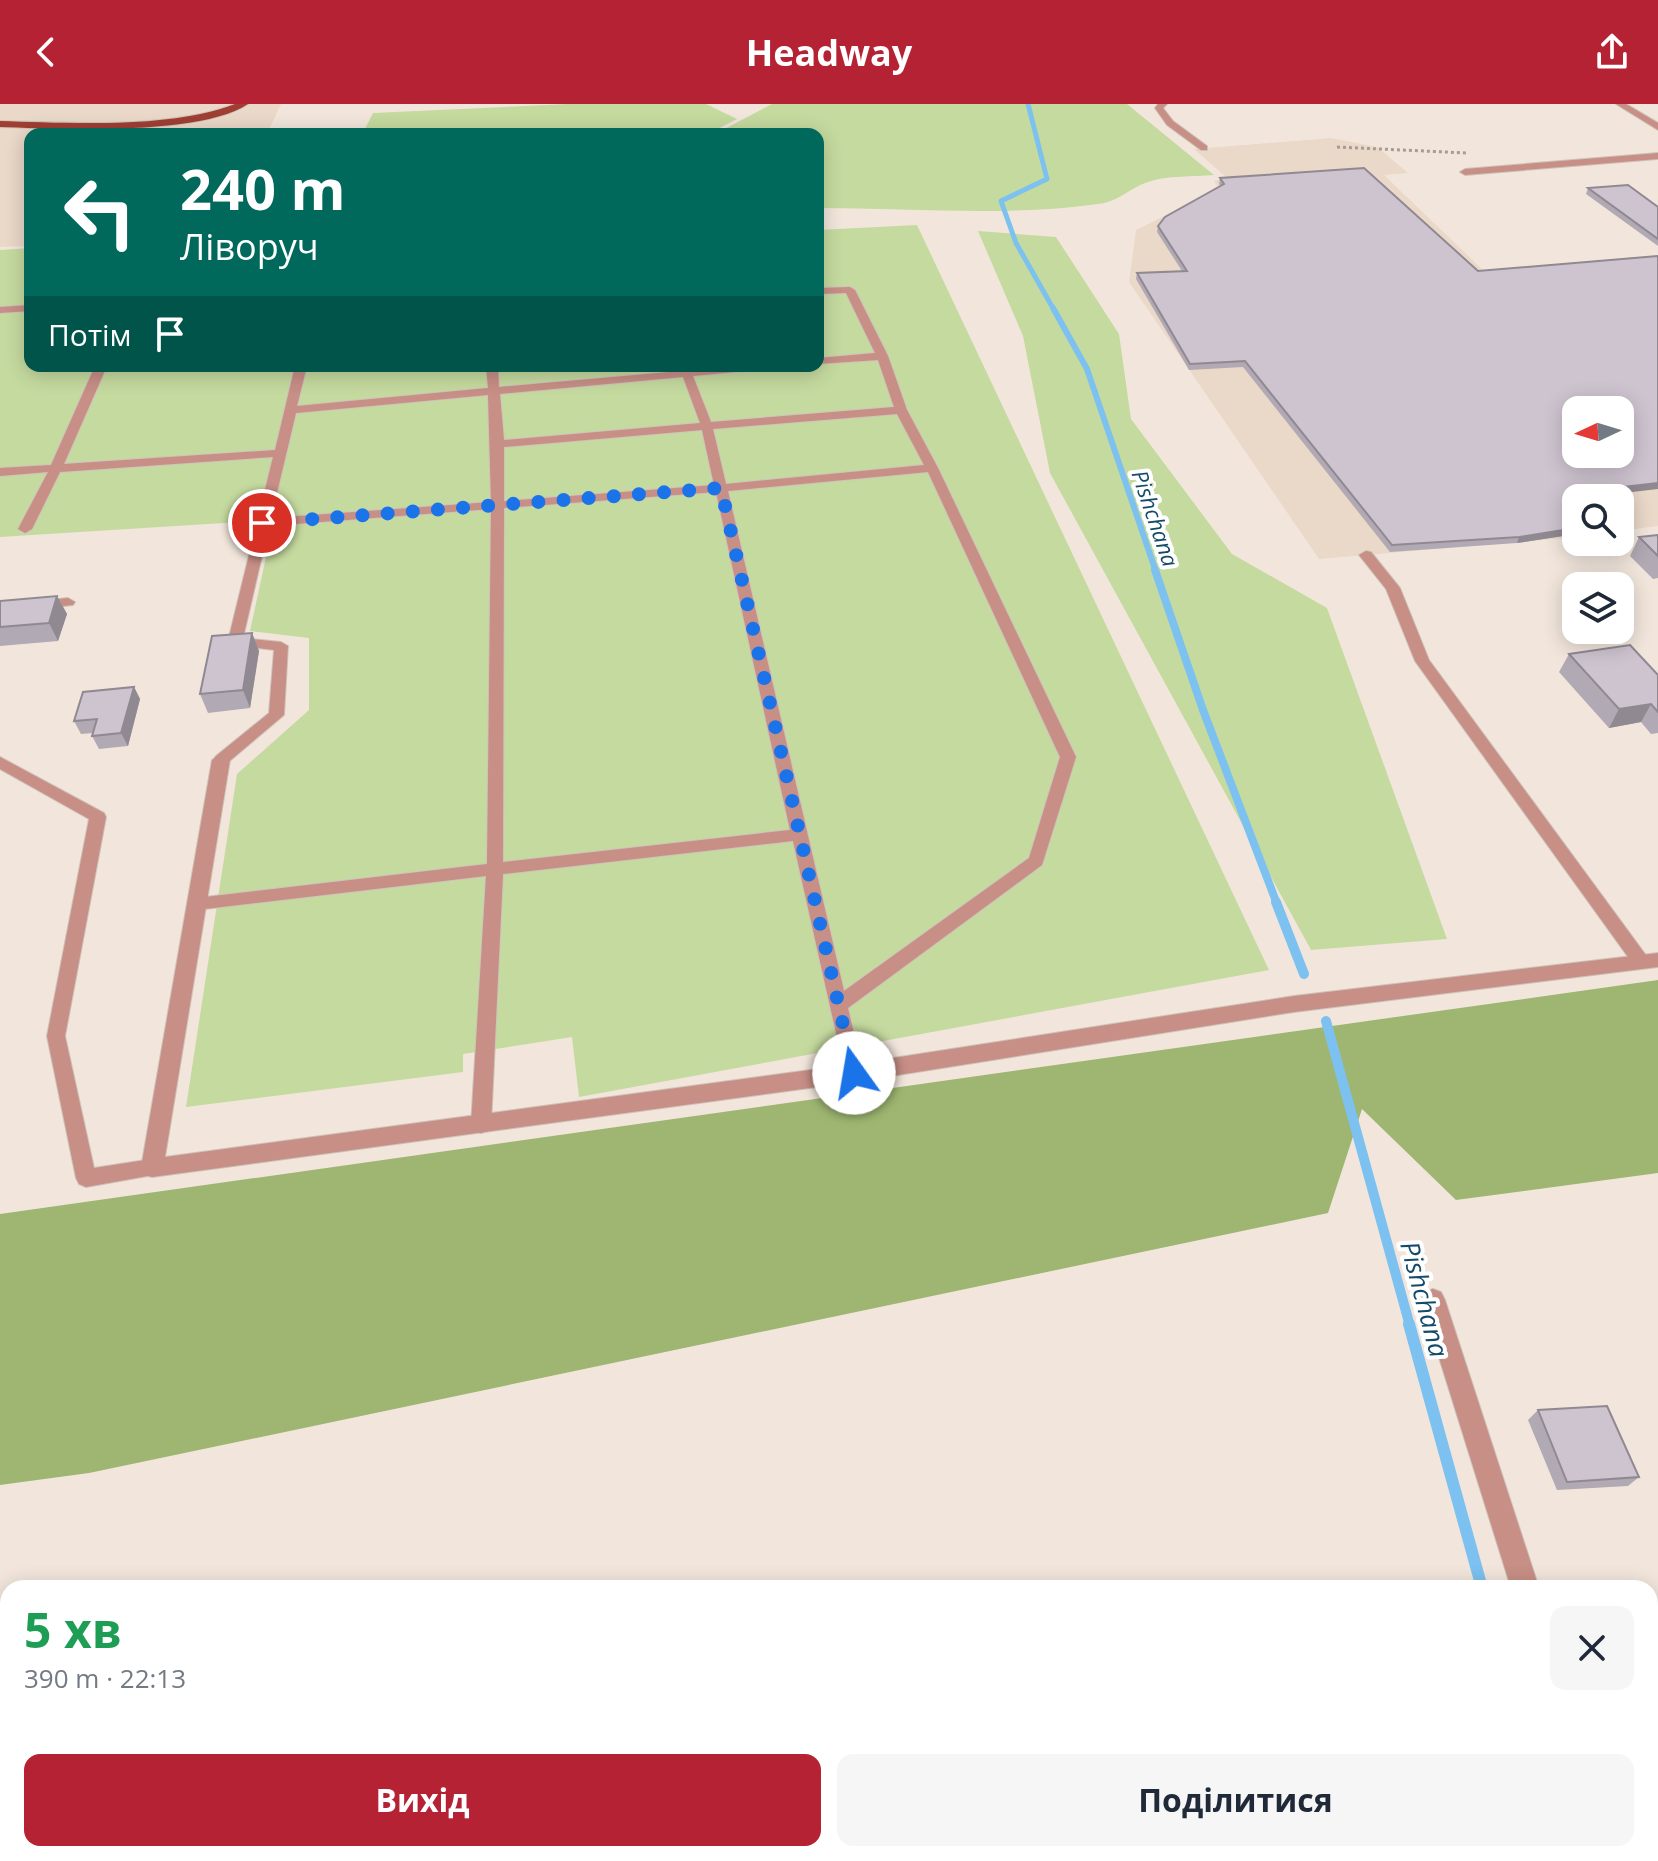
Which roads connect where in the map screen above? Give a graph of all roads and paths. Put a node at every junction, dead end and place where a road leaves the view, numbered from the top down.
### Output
1 (243, 104) edge
2 (1163, 104) edge
3 (1620, 104) edge
4 (1655, 124) edge
5 (1, 125) edge
6 (1337, 147) dead end
7 (1204, 148) dead end
8 (1477, 153) dead end
9 (1658, 156) edge
10 (1465, 172) dead end
11 (824, 291) edge
12 (24, 308) edge
13 (0, 310) edge
14 (882, 356) junction
15 (824, 361) edge
16 (98, 372) edge
17 (299, 372) edge
18 (492, 372) edge
19 (668, 372) edge
20 (686, 372) edge
21 (493, 392) junction
22 (289, 410) junction
23 (901, 410) junction
24 (707, 427) junction
25 (498, 444) junction
26 (279, 453) junction
27 (56, 468) junction
28 (932, 468) junction
29 (0, 472) edge
30 (721, 488) junction
31 (497, 507) junction
32 (262, 523) junction
33 (25, 529) dead end
34 (1366, 555) dead end
35 (68, 602) dead end
36 (0, 609) edge
37 (221, 760) joint
38 (0, 762) edge
39 (801, 834) junction
40 (495, 870) junction
41 (196, 904) junction
42 (1650, 962) edge
43 (839, 1005) junction
44 (854, 1073) junction
45 (481, 1125) junction
46 (152, 1168) junction
47 (1433, 1300) dead end
48 (1522, 1580) edge

1 - 5 main road
2 - 7 lane
3 - 4 lane
6 - 8 path
9 - 10 street
11 - 14 lane
12 - 13 lane
14 - 15 lane
14 - 23 lane
16 - 27 lane
17 - 22 lane
18 - 21 lane
19 - 21 lane
20 - 24 lane
21 - 22 lane
21 - 25 lane
22 - 26 lane
23 - 24 lane
23 - 28 lane
24 - 25 lane
24 - 30 lane
25 - 31 lane
26 - 27 lane
26 - 32 lane
27 - 29 lane
27 - 33 lane
28 - 30 lane
28 - 43 lane
30 - 31 lane
30 - 39 lane
31 - 32 lane
31 - 40 lane
32 - 37 lane
34 - 42 lane
35 - 36 lane
37 - 41 street
38 - 46 lane
39 - 40 lane
39 - 43 lane
40 - 41 lane
40 - 45 lane
41 - 46 street
42 - 44 street
43 - 44 lane
44 - 45 street
45 - 46 street
47 - 48 street

